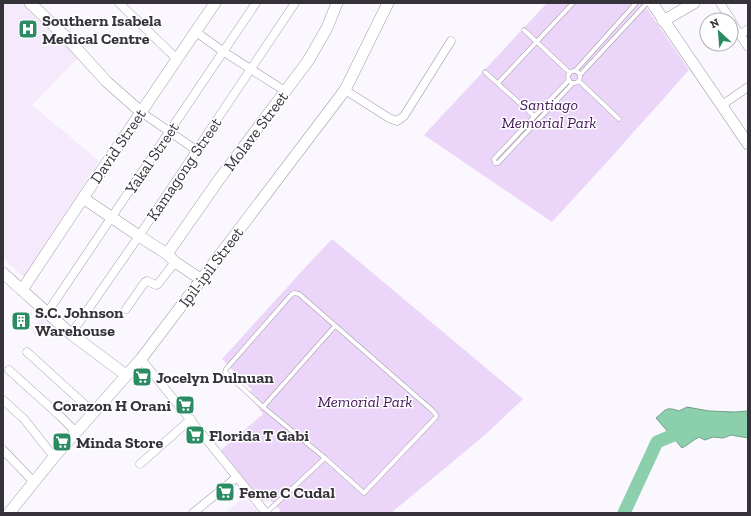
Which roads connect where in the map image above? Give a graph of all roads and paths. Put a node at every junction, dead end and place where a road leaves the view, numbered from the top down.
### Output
1 (30, 3) edge
2 (119, 3) edge
3 (256, 3) edge
4 (295, 3) edge
5 (336, 3) edge
6 (388, 3) edge
7 (573, 3) edge
8 (636, 3) edge
9 (647, 3) edge
10 (652, 3) edge
11 (694, 3) edge
12 (720, 3) edge
13 (212, 5) edge
14 (726, 12) edge
15 (664, 21) junction
16 (748, 29) edge
17 (524, 30) dead end
18 (196, 32) junction
19 (740, 35) joint
20 (451, 41) dead end
21 (537, 42) junction
22 (748, 47) edge
23 (224, 52) junction
24 (177, 59) junction
25 (251, 69) junction
26 (575, 71) junction
27 (485, 72) dead end
28 (570, 73) junction
29 (580, 75) junction
30 (569, 80) junction
31 (579, 81) junction
32 (573, 83) junction
33 (498, 84) junction
34 (748, 87) edge
35 (346, 90) junction
36 (285, 92) junction
37 (722, 105) junction
38 (141, 112) junction
39 (534, 116) junction
40 (619, 119) dead end
41 (169, 132) junction
42 (748, 144) edge
43 (196, 150) junction
44 (83, 198) junction
45 (112, 218) junction
46 (138, 236) junction
47 (167, 254) junction
48 (175, 262) junction
49 (3, 273) edge
50 (3, 280) edge
51 (202, 280) junction
52 (18, 287) junction
53 (126, 309) dead end
54 (47, 313) junction
55 (335, 326) junction
56 (71, 334) junction
57 (27, 352) dead end
58 (141, 359) junction
59 (9, 370) dead end
60 (126, 375) junction
61 (3, 400) edge
62 (263, 407) junction
63 (94, 413) junction
64 (191, 419) junction
65 (77, 433) junction
66 (3, 450) edge
67 (54, 457) junction
68 (325, 458) junction
69 (140, 464) dead end
70 (237, 477) junction
71 (34, 482) junction
72 (9, 513) edge
73 (192, 513) edge
74 (266, 513) edge

1 - 38 street
2 - 24 street
3 - 23 street, Yakal Street
4 - 25 street, Kamagong Street
5 - 36 street, Molave Street
6 - 35 street, Ipil-ipil Street
7 - 21 lane
8 - 26 lane
9 - 29 lane
10 - 15 street
11 - 15 street
12 - 14 street
13 - 18 street, David Street
15 - 37 street
16 - 19 street
17 - 21 lane
18 - 23 street
18 - 24 street, David Street
19 - 22 street
20 - 35 street
21 - 28 lane
21 - 33 lane
23 - 25 street
23 - 41 street, Yakal Street
24 - 38 street, David Street
25 - 36 street
25 - 43 street, Kamagong Street
26 - 28 lane
26 - 29 lane
27 - 33 lane
28 - 30 lane
29 - 31 lane
30 - 32 lane
30 - 39 lane
31 - 32 lane
31 - 40 lane
32 - 39 lane
33 - 39 lane
34 - 37 street
35 - 51 street, Ipil-ipil Street
36 - 47 street, Molave Street
37 - 42 street
38 - 41 street
38 - 44 street, David Street
41 - 43 street
41 - 45 street, Yakal Street
43 - 46 street, Kamagong Street
44 - 45 street
44 - 52 street, David Street
45 - 46 street
45 - 54 street, Yakal Street
46 - 47 street
46 - 56 street, Kamagong Street
47 - 48 street
48 - 51 street
48 - 53 street
49 - 52 street
50 - 52 street
51 - 58 street, Ipil-ipil Street
52 - 54 street
54 - 56 street
55 - 62 lane
55 - 62 lane
55 - 68 lane
56 - 60 street
57 - 63 street
58 - 60 street, Ipil-ipil Street
58 - 64 street
59 - 65 street
60 - 63 street, Ipil-ipil Street
61 - 67 street
62 - 68 lane
63 - 65 street, Ipil-ipil Street
64 - 69 street
64 - 70 street
65 - 67 street, Ipil-ipil Street
66 - 71 street
67 - 71 street, Ipil-ipil Street
68 - 74 lane
70 - 73 street
70 - 74 street
71 - 72 street, Ipil-ipil Street

